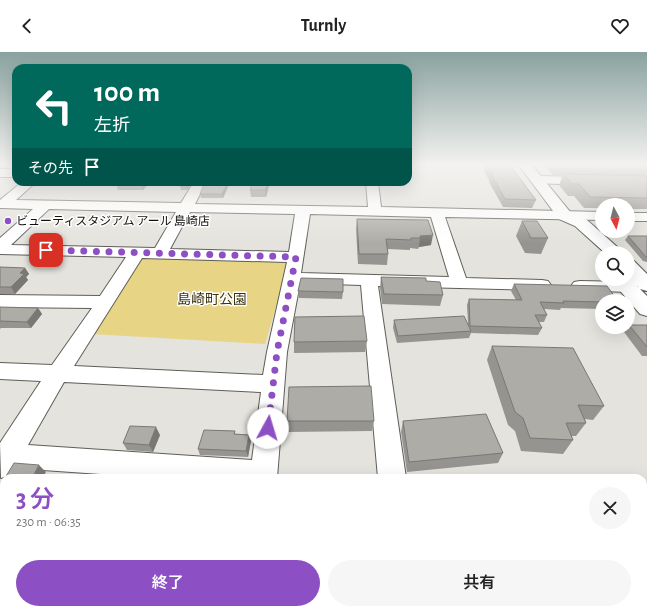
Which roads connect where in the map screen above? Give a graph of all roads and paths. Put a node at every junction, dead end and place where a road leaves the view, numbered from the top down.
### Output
1 (19, 190) edge
2 (196, 190) edge
3 (373, 190) edge
4 (545, 190) edge
5 (1, 204) edge
6 (45, 205) junction
7 (186, 208) junction
8 (303, 211) junction
9 (375, 212) junction
10 (437, 213) junction
11 (565, 216) junction
12 (595, 216) edge
13 (635, 217) edge
14 (647, 217) edge
15 (0, 246) edge
16 (607, 246) edge
17 (0, 249) edge
18 (137, 253) junction
19 (160, 253) junction
20 (595, 254) edge
21 (296, 257) junction
22 (292, 278) junction
23 (369, 281) junction
24 (459, 283) junction
25 (595, 284) edge
26 (633, 286) edge
27 (0, 301) edge
28 (106, 302) junction
29 (647, 309) edge
30 (0, 371) edge
31 (57, 374) junction
32 (273, 384) junction
33 (2, 460) edge
34 (246, 474) edge
35 (263, 474) edge
36 (392, 474) edge

1 - 5 street
2 - 7 street
3 - 9 street
4 - 11 main road
5 - 6 street
6 - 7 street
6 - 15 street
7 - 8 street
7 - 19 street
8 - 9 street
8 - 21 street
9 - 10 street
10 - 11 street
10 - 24 street
11 - 12 street
11 - 16 main road
11 - 20 main road
13 - 14 street
17 - 18 street
18 - 19 street
18 - 28 street
19 - 21 street
21 - 22 street
22 - 23 street
22 - 32 street
23 - 24 street
23 - 36 street
24 - 25 street
26 - 29 main road
27 - 28 street
28 - 31 street
30 - 31 street
31 - 32 street
31 - 33 street
32 - 35 street
33 - 34 street

